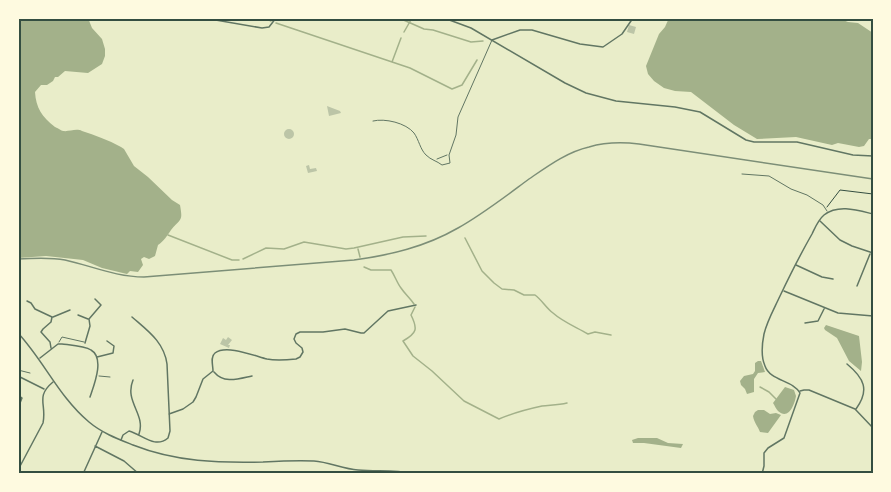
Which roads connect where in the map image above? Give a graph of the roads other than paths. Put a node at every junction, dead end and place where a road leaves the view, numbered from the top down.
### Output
1 (204, 18) edge
2 (276, 18) edge
3 (444, 18) edge
4 (633, 18) edge
5 (492, 40) junction
6 (373, 121) dead end
7 (449, 155) junction
8 (873, 156) edge
9 (436, 160) junction
10 (742, 174) dead end
11 (827, 213) junction
12 (873, 214) edge
13 (820, 220) junction
14 (872, 253) edge
15 (795, 265) junction
16 (833, 279) dead end
17 (857, 286) dead end
18 (783, 291) junction
19 (95, 299) dead end
20 (27, 301) dead end
21 (416, 305) dead end
22 (824, 308) junction
23 (70, 310) dead end
24 (86, 311) dead end
25 (78, 315) dead end
26 (82, 316) junction
27 (873, 316) edge
28 (52, 317) junction
29 (132, 318) dead end
30 (89, 319) junction
31 (805, 323) dead end
32 (18, 333) edge
33 (107, 340) dead end
34 (85, 343) joint
35 (58, 344) junction
36 (51, 349) junction
37 (96, 357) junction
38 (39, 359) junction
39 (848, 364) dead end
40 (18, 370) edge
41 (22, 371) junction
42 (213, 371) junction
43 (30, 373) dead end
44 (19, 376) edge
45 (97, 376) junction
46 (252, 376) dead end
47 (110, 377) dead end
48 (133, 380) dead end
49 (54, 382) junction
50 (45, 390) junction
51 (800, 391) junction
52 (18, 395) edge
53 (90, 397) dead end
54 (18, 408) edge
55 (855, 409) junction
56 (170, 414) junction
57 (873, 428) edge
58 (102, 431) junction
59 (138, 434) junction
60 (121, 440) junction
61 (95, 446) junction
62 (18, 470) edge
63 (83, 474) edge
64 (139, 474) edge
65 (413, 474) edge
66 (762, 474) edge

1 - 2 street
3 - 5 street
4 - 5 street
5 - 7 lane
5 - 8 street
6 - 9 lane
7 - 9 lane
7 - 9 lane
10 - 11 lane
11 - 12 street
11 - 13 street
13 - 14 street
13 - 15 street
14 - 17 street
15 - 16 street
15 - 18 street
18 - 22 street
18 - 51 street
19 - 30 street
20 - 28 street
21 - 42 street
22 - 27 street
22 - 31 street
23 - 28 street
24 - 26 street
25 - 26 street
26 - 30 street
28 - 36 street
29 - 56 street
30 - 34 street
32 - 38 street
33 - 37 street
34 - 35 lane
35 - 36 street
35 - 37 street
36 - 38 street
37 - 45 street
38 - 49 street
39 - 55 street
40 - 41 lane
41 - 43 lane
41 - 44 lane
42 - 46 street
42 - 56 street
44 - 50 street
45 - 47 lane
45 - 53 street
48 - 59 street
49 - 50 street
49 - 58 street
50 - 62 street
51 - 55 street
51 - 66 street
52 - 54 street
55 - 57 street
56 - 59 street
58 - 60 street
58 - 61 street
59 - 60 street
60 - 65 street
61 - 63 street
61 - 64 street

